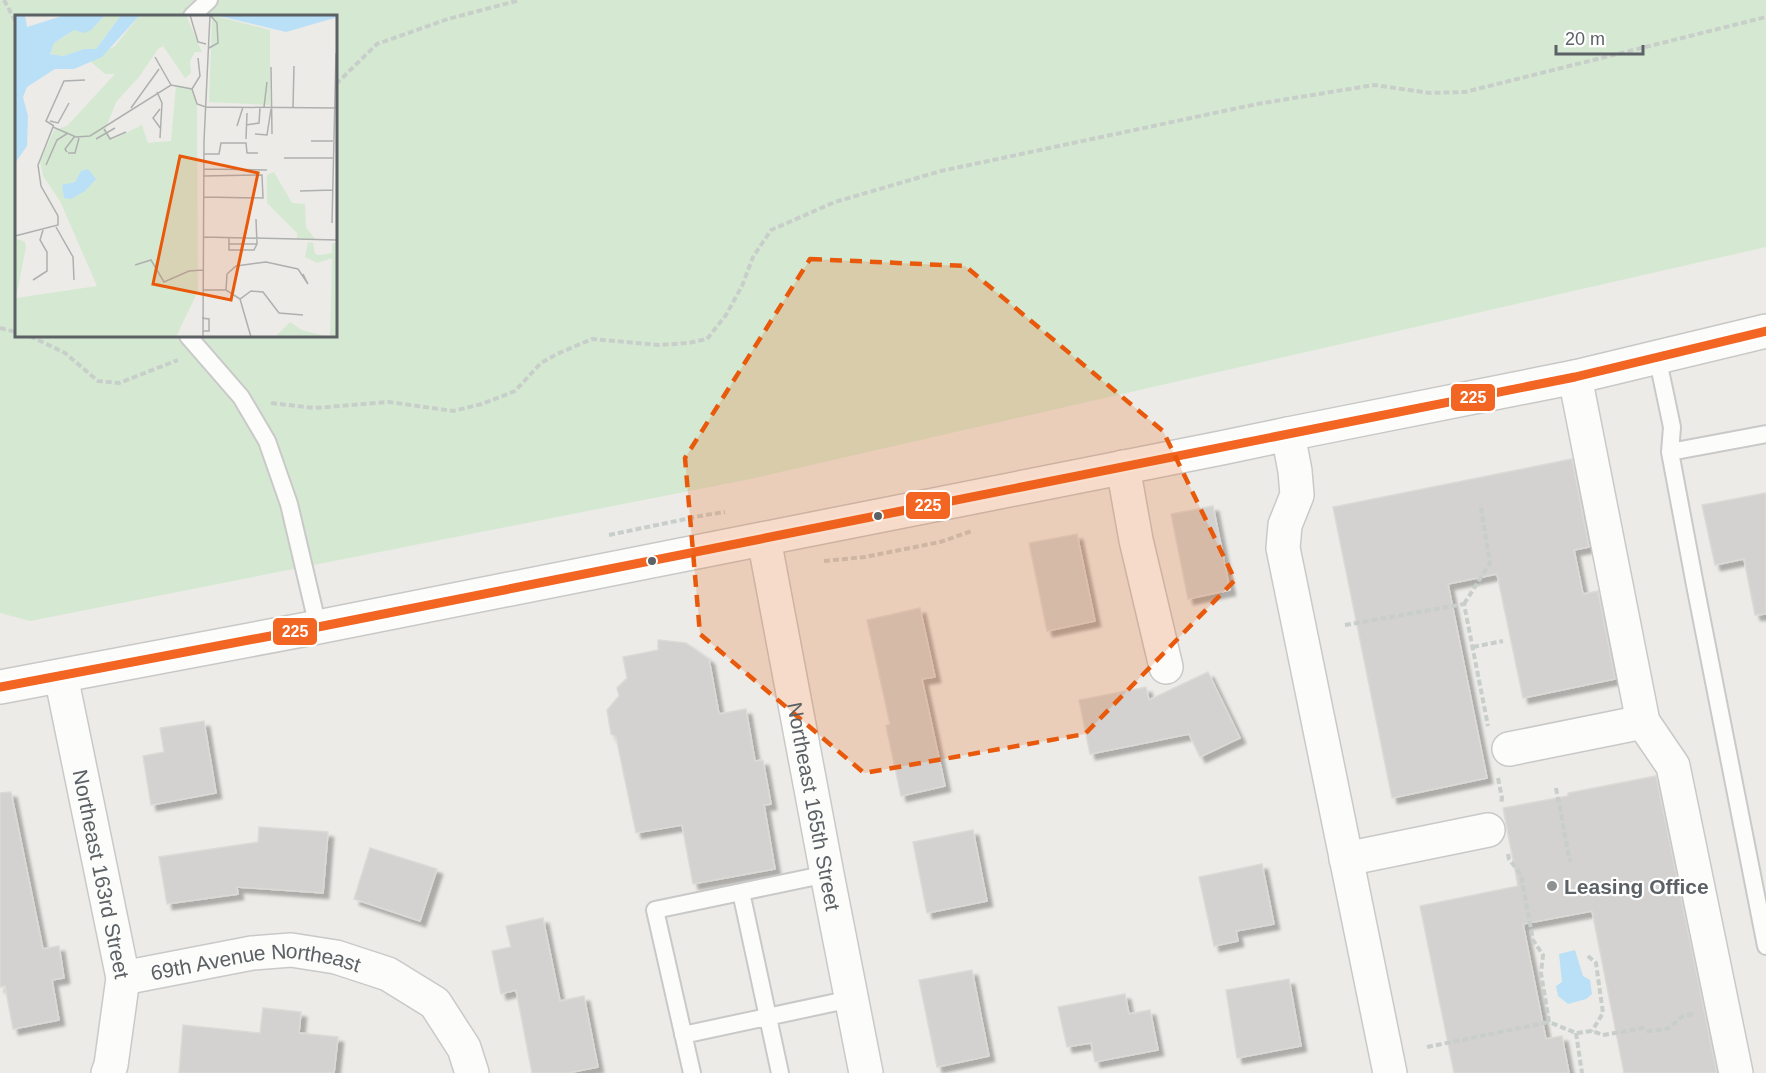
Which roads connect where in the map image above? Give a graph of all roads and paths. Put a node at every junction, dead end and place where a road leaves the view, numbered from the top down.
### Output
1 (4, 0) edge
2 (209, 0) edge
3 (520, 0) edge
4 (193, 15) edge
5 (1766, 17) edge
6 (15, 20) edge
7 (338, 82) edge
8 (0, 328) edge
9 (1766, 331) edge
10 (15, 332) edge
11 (34, 338) edge
12 (190, 338) edge
13 (200, 351) junction
14 (1657, 356) junction
15 (1575, 377) junction
16 (264, 399) dead end
17 (1288, 434) junction
18 (1766, 434) edge
19 (1670, 452) junction
20 (1123, 467) junction
21 (1481, 508) dead end
22 (764, 539) junction
23 (1464, 604) junction
24 (1345, 625) dead end
25 (318, 627) junction
26 (1503, 641) dead end
27 (1473, 647) junction
28 (1166, 667) dead end
29 (61, 676) junction
30 (0, 687) edge
31 (1643, 722) junction
32 (1499, 753) junction
33 (1556, 788) dead end
34 (1498, 829) junction
35 (1346, 859) junction
36 (1570, 862) dead end
37 (827, 874) junction
38 (741, 892) junction
39 (1766, 946) edge
40 (1588, 956) dead end
41 (123, 978) junction
42 (852, 999) junction
43 (1723, 1007) junction
44 (768, 1018) junction
45 (1549, 1022) junction
46 (1592, 1031) junction
47 (1576, 1034) junction
48 (684, 1035) junction
49 (1427, 1047) dead end
50 (108, 1073) edge
51 (472, 1073) edge
52 (692, 1073) edge
53 (780, 1073) edge
54 (866, 1073) edge
55 (1390, 1073) edge
56 (1582, 1073) edge
57 (1736, 1073) edge

1 - 6 path
2 - 4 lane
3 - 7 path
5 - 16 path
8 - 10 path
9 - 14 street
11 - 13 path
12 - 13 lane
13 - 25 lane
14 - 15 street
14 - 19 lane
15 - 17 street
15 - 31 street
17 - 20 street
17 - 35 street
18 - 19 lane
19 - 39 lane
20 - 22 street
20 - 28 street
21 - 23 path
22 - 25 street
22 - 37 street, Northeast 165th Street
23 - 24 path
23 - 27 path
25 - 29 street
26 - 27 path
27 - 32 path
29 - 30 street
29 - 41 street, Northeast 163rd Street
31 - 32 street
31 - 43 street
32 - 34 path
33 - 36 path
34 - 35 street
34 - 45 path
35 - 55 street
37 - 38 lane
37 - 42 street, Northeast 165th Street
38 - 44 lane
38 - 48 lane
40 - 46 path
41 - 50 street, Northeast 163rd Street
41 - 51 street, 69th Avenue Northeast
42 - 44 lane
42 - 54 street, Northeast 165th Street
43 - 46 path
43 - 57 street
44 - 48 lane
44 - 53 lane
45 - 47 path
45 - 49 path
46 - 47 path
47 - 56 path
48 - 52 lane

